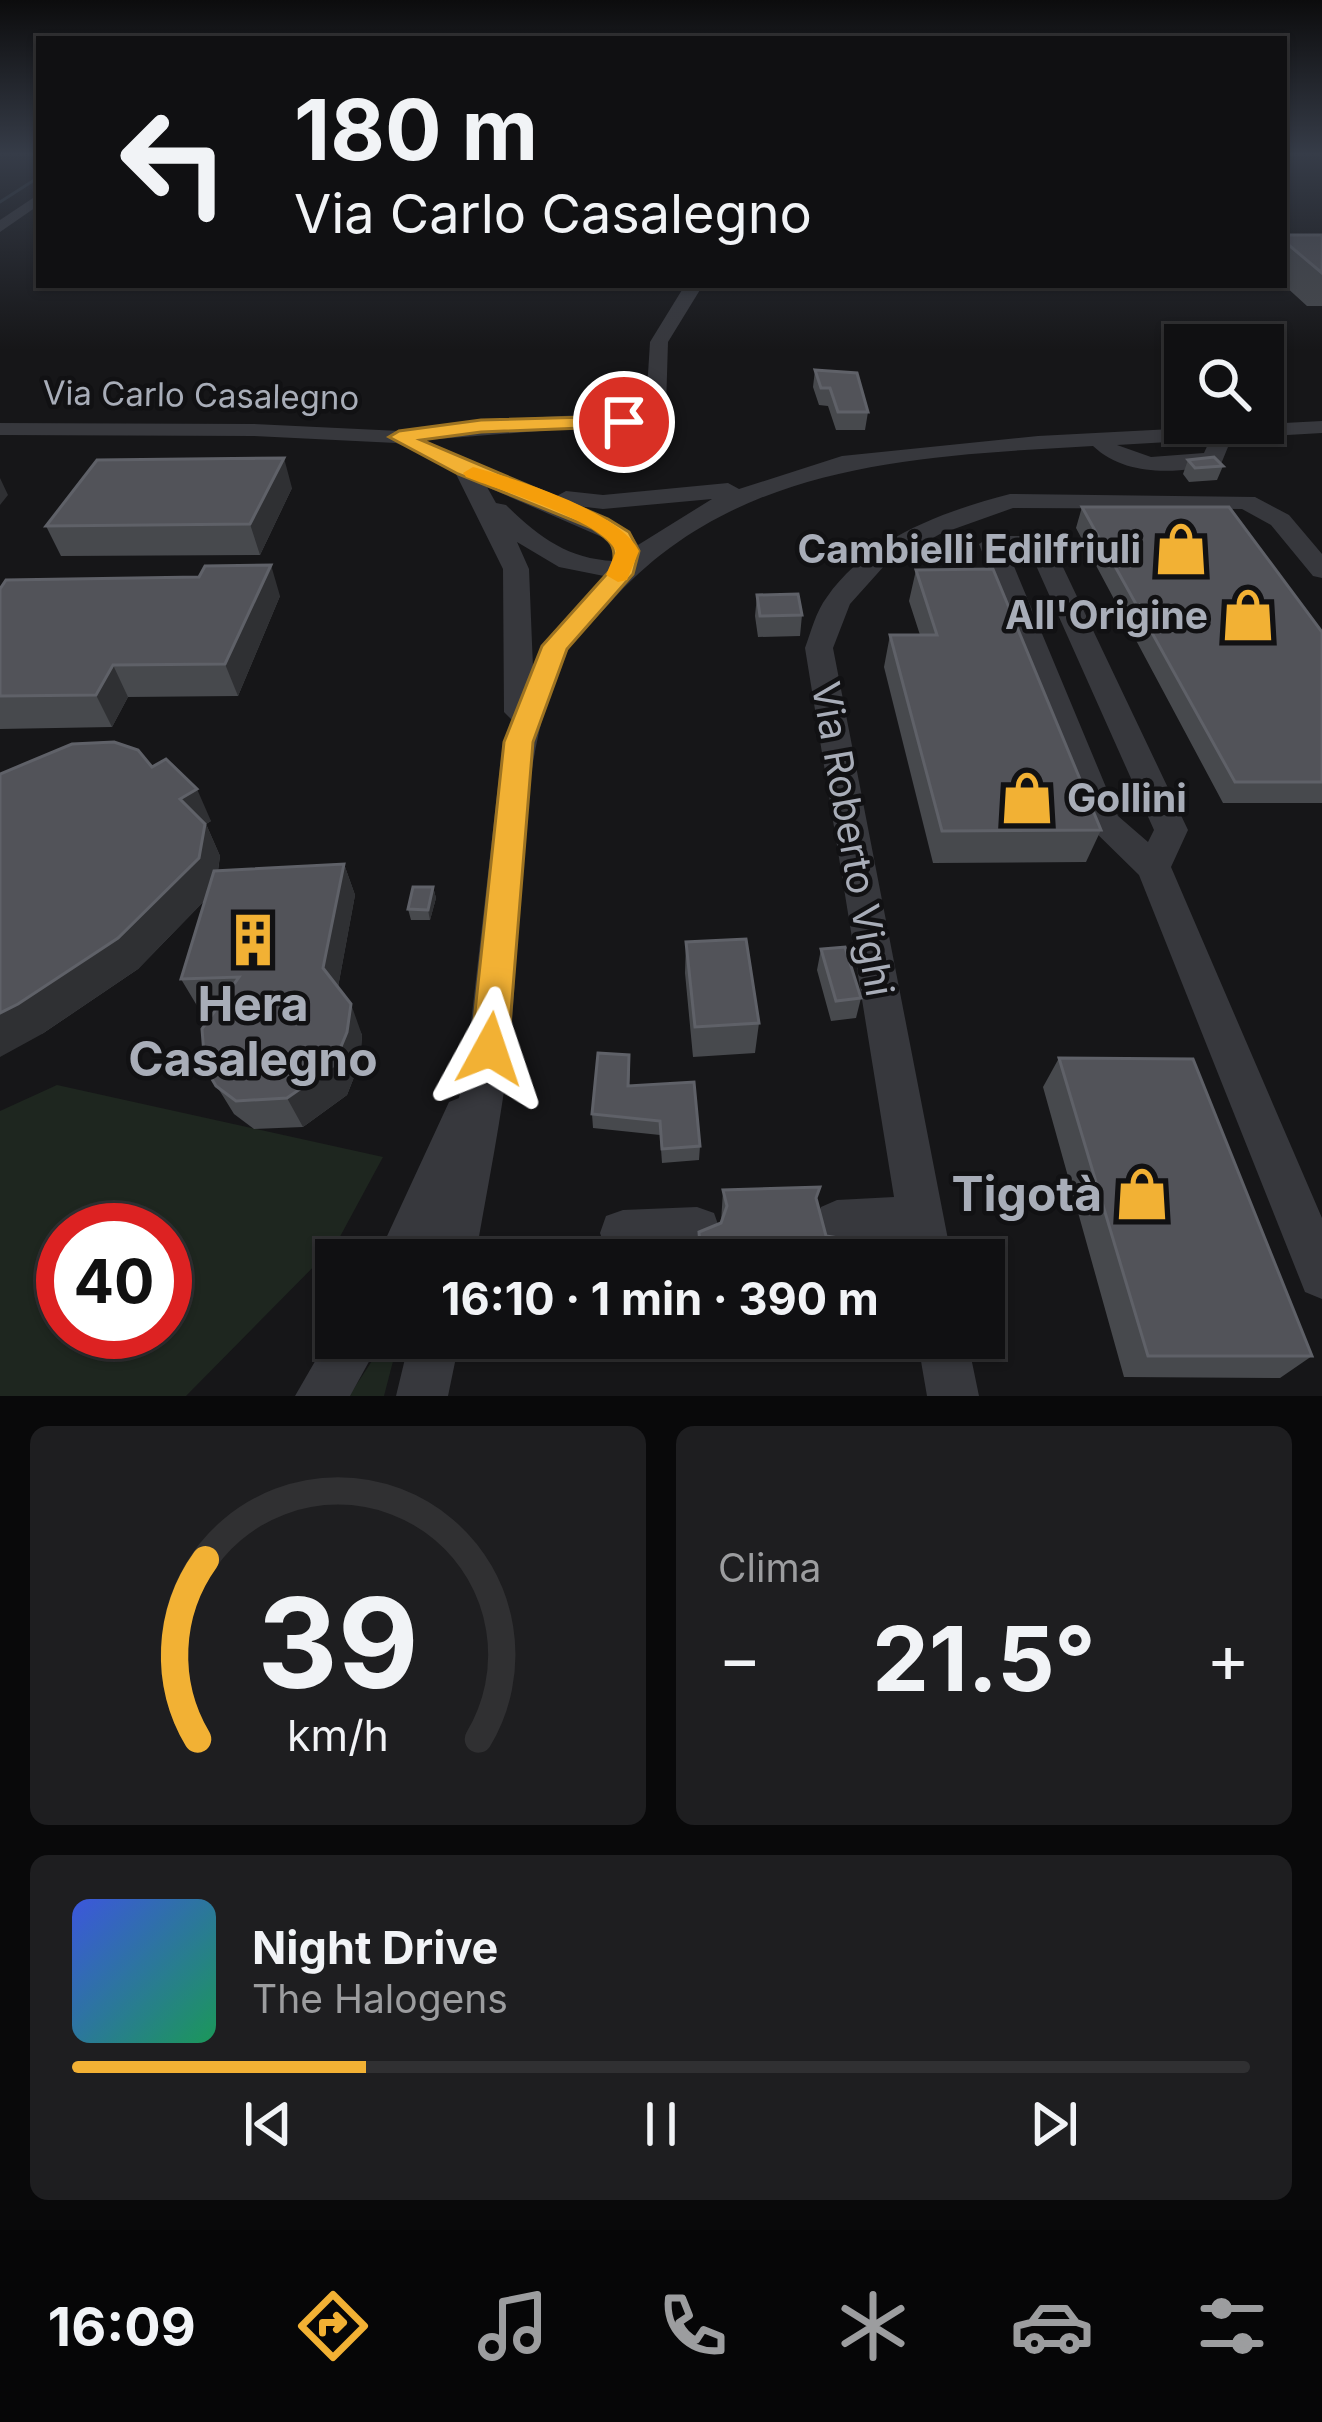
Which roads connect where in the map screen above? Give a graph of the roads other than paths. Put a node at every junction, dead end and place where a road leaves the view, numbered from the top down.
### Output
1 (692, 288) edge
2 (1322, 428) edge
3 (0, 429) edge
4 (399, 437) junction
5 (472, 482) junction
6 (763, 485) junction
7 (528, 494) junction
8 (625, 569) junction
9 (1322, 570) edge
10 (519, 742) junction
11 (1153, 867) junction
12 (490, 1049) junction
13 (839, 1234) edge
14 (409, 1239) edge
15 (455, 1239) edge
16 (911, 1239) edge
17 (925, 1239) edge
18 (1322, 1275) edge
19 (344, 1359) edge
20 (430, 1359) edge
21 (946, 1359) edge
22 (321, 1396) edge
23 (422, 1396) edge
24 (952, 1396) edge

1 - 4 street
2 - 6 street
3 - 4 street, Via Carlo Casalegno
4 - 5 street, Via Carlo Casalegno
5 - 7 street, Via Carlo Casalegno
5 - 8 street, Via Carlo Casalegno
5 - 10 street
6 - 7 street, Via Carlo Casalegno
6 - 8 street
7 - 8 street, Via Carlo Casalegno
8 - 10 street
9 - 17 street, Via Roberto Vighi
10 - 12 street
11 - 11 street
11 - 18 street
12 - 14 street
12 - 15 street
13 - 16 street
19 - 22 street
20 - 23 street
21 - 24 street

